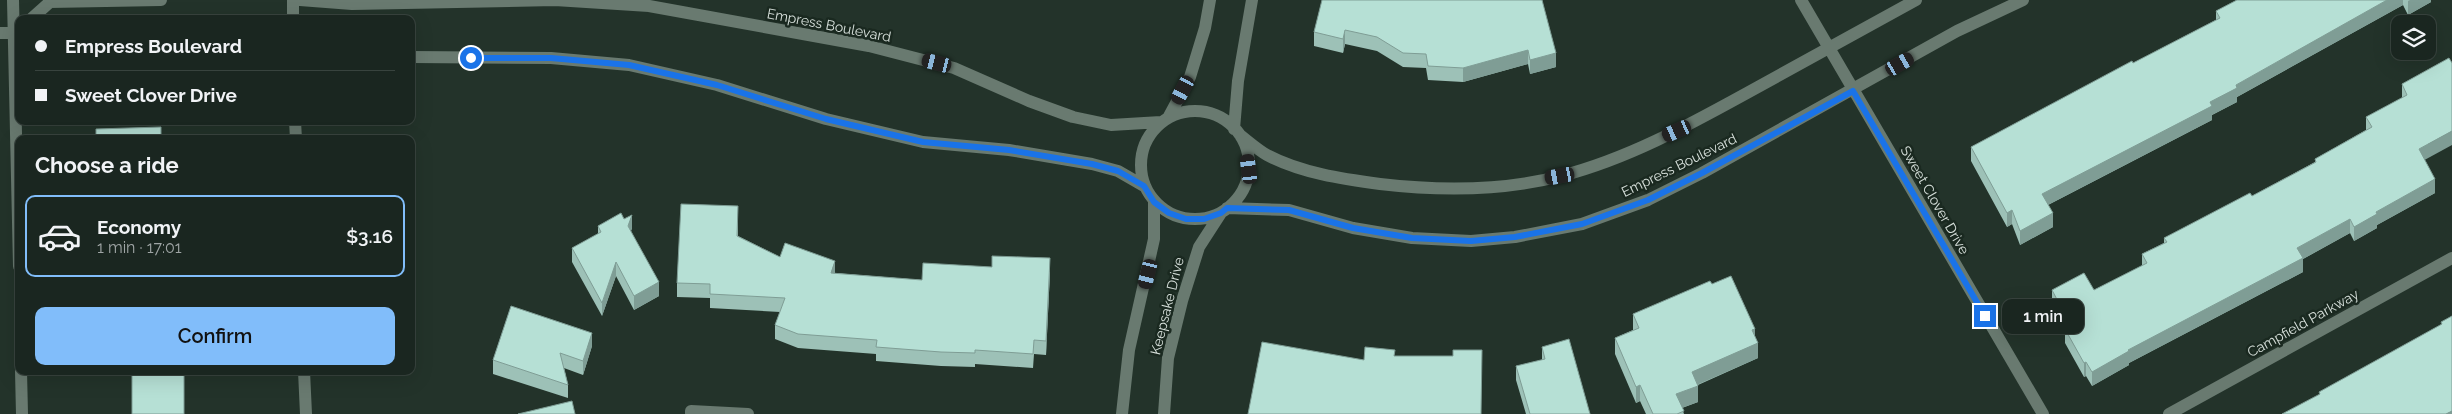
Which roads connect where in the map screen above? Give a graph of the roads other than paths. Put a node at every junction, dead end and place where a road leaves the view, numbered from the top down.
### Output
1 (13, 0) edge
2 (161, 0) edge
3 (293, 0) edge
4 (300, 0) edge
5 (1210, 0) edge
6 (1252, 0) edge
7 (1801, 0) edge
8 (1916, 0) edge
9 (2023, 0) edge
10 (35, 15) edge
11 (293, 15) edge
12 (15, 16) edge
13 (0, 33) edge
14 (15, 33) edge
15 (1828, 49) junction
16 (415, 57) edge
17 (1853, 91) junction
18 (1165, 120) junction
19 (1237, 132) junction
20 (1144, 186) junction
21 (1154, 202) junction
22 (1224, 211) junction
23 (2452, 258) edge
24 (21, 375) edge
25 (304, 375) edge
26 (22, 414) edge
27 (306, 414) edge
28 (691, 414) edge
29 (748, 414) edge
30 (1122, 414) edge
31 (1164, 414) edge
32 (2043, 414) edge
33 (2169, 414) edge

1 - 12 street
2 - 10 street
3 - 11 street
4 - 18 street, Empress Boulevard
5 - 18 street
6 - 19 street
7 - 15 street, Sweet Clover Drive
8 - 15 street
9 - 17 street, Empress Boulevard
13 - 14 street
15 - 17 street, Sweet Clover Drive
15 - 19 street
16 - 20 street
17 - 22 street, Empress Boulevard
17 - 32 street, Sweet Clover Drive
18 - 19 street
18 - 20 street
19 - 22 street
20 - 21 street
21 - 22 street
21 - 30 street, Keepsake Drive
22 - 31 street, Keepsake Drive
23 - 33 street, Campfield Parkway
24 - 26 street
25 - 27 street
28 - 29 street

